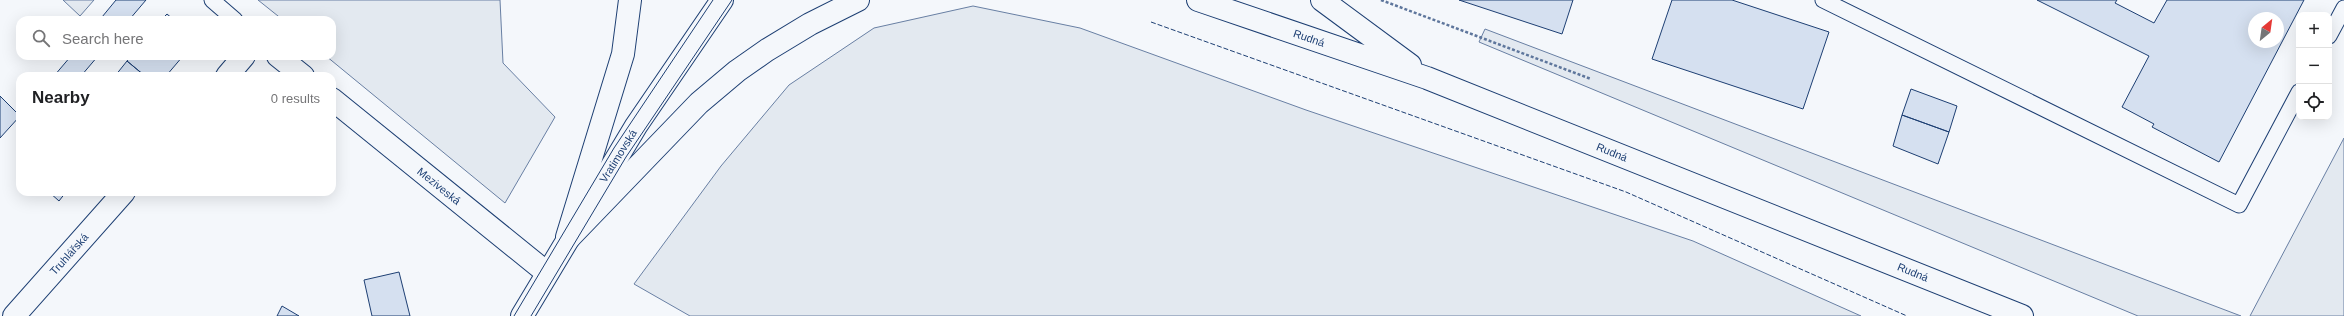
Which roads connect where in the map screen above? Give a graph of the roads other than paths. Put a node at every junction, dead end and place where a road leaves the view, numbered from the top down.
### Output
1 (212, 0) edge
2 (630, 0) edge
3 (722, 0) edge
4 (858, 0) edge
5 (1198, 0) edge
6 (1322, 0) edge
7 (1823, 0) edge
8 (2344, 8) edge
9 (230, 16) edge
10 (2332, 30) edge
11 (241, 60) edge
12 (283, 60) edge
13 (230, 72) edge
14 (298, 72) edge
15 (1427, 78) junction
16 (2296, 98) edge
17 (336, 102) edge
18 (120, 196) edge
19 (566, 240) junction
20 (547, 273) junction
21 (14, 316) edge
22 (522, 316) edge
23 (2022, 316) edge

1 - 9 lane
2 - 19 main road
3 - 19 main road, Vratimovská
4 - 19 main road
5 - 15 main road, Rudná
6 - 15 main road
7 - 16 lane
8 - 10 lane
11 - 13 main road
12 - 14 main road
15 - 23 main road, Rudná
17 - 20 main road, Meziveská
18 - 21 main road, Truhlářská
19 - 20 main road, Vratimovská
20 - 22 main road, Vratimovská

